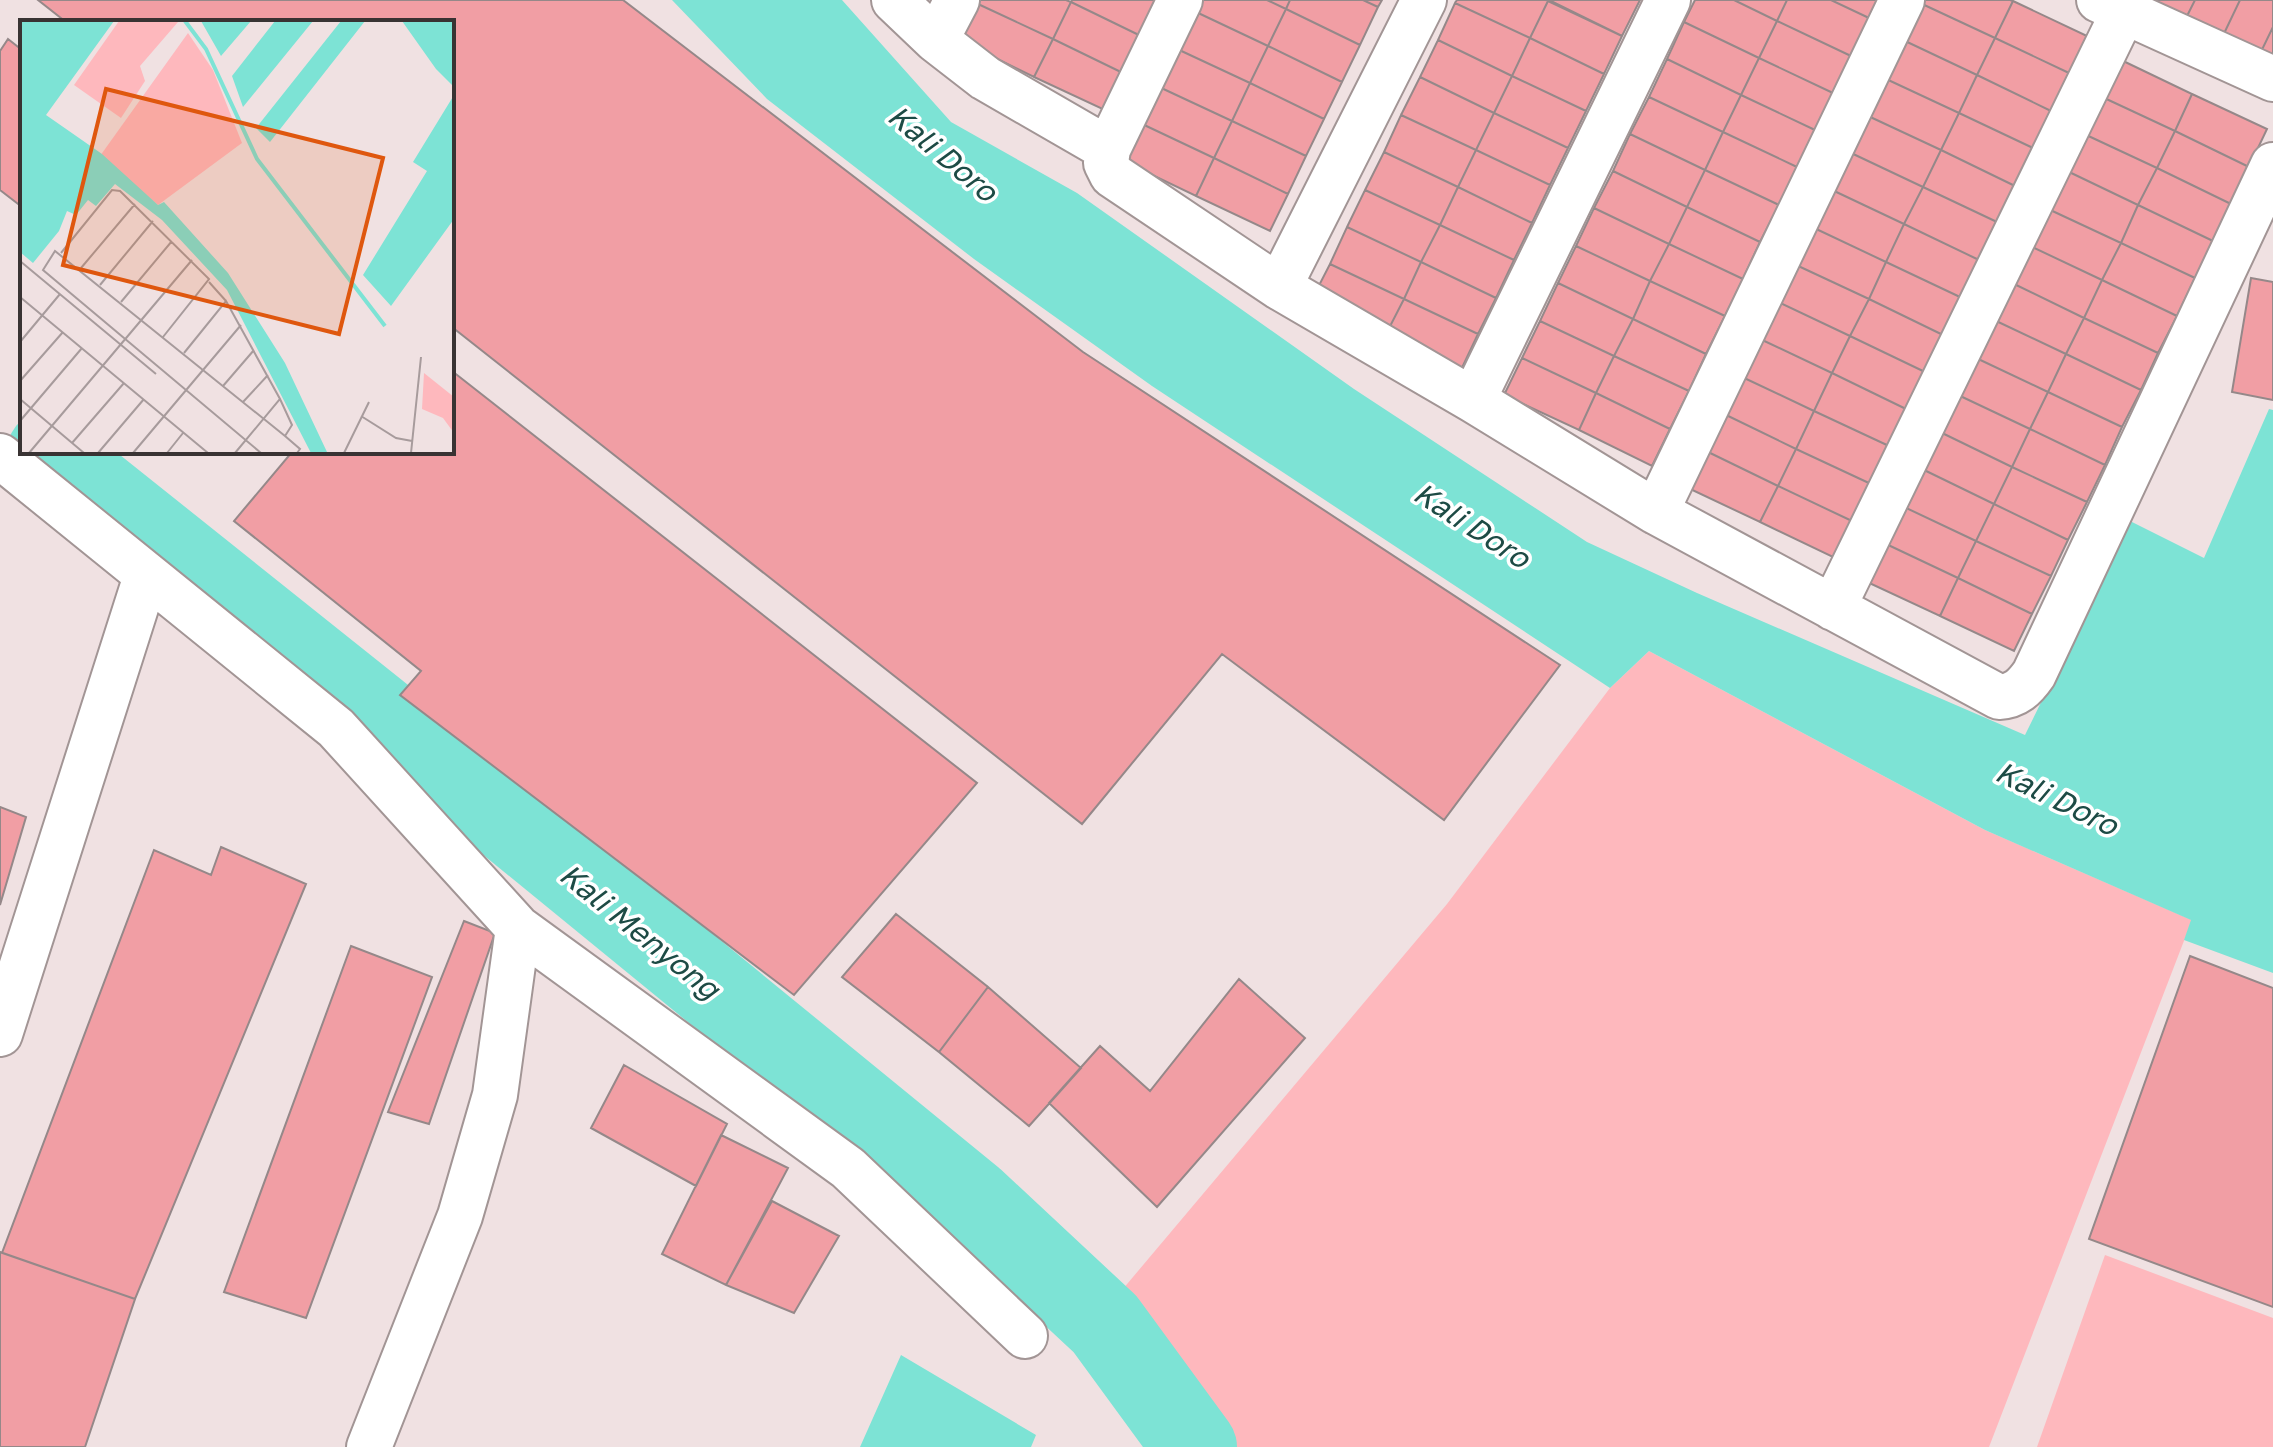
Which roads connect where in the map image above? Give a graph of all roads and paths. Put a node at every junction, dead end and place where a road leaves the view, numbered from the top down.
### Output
1 (894, 0) edge
2 (957, 0) edge
3 (1180, 0) edge
4 (1424, 0) edge
5 (1668, 0) edge
6 (1902, 0) edge
7 (2111, 6) edge
8 (936, 40) junction
9 (2273, 79) edge
10 (1108, 149) junction
11 (2273, 165) edge
12 (1279, 287) junction
13 (1473, 400) junction
14 (0, 456) edge
15 (1656, 512) junction
16 (146, 576) junction
17 (1833, 608) junction
18 (518, 928) junction
19 (0, 1034) edge
20 (1025, 1336) dead end
21 (369, 1447) edge

1 - 8 street
2 - 8 street
3 - 10 street
4 - 12 street
5 - 13 street
6 - 15 street
7 - 9 street
7 - 17 street
8 - 10 street
10 - 12 street
11 - 17 street
12 - 13 street
13 - 15 street
14 - 16 street
15 - 17 street
16 - 18 street
16 - 19 street
18 - 20 street
18 - 21 street

